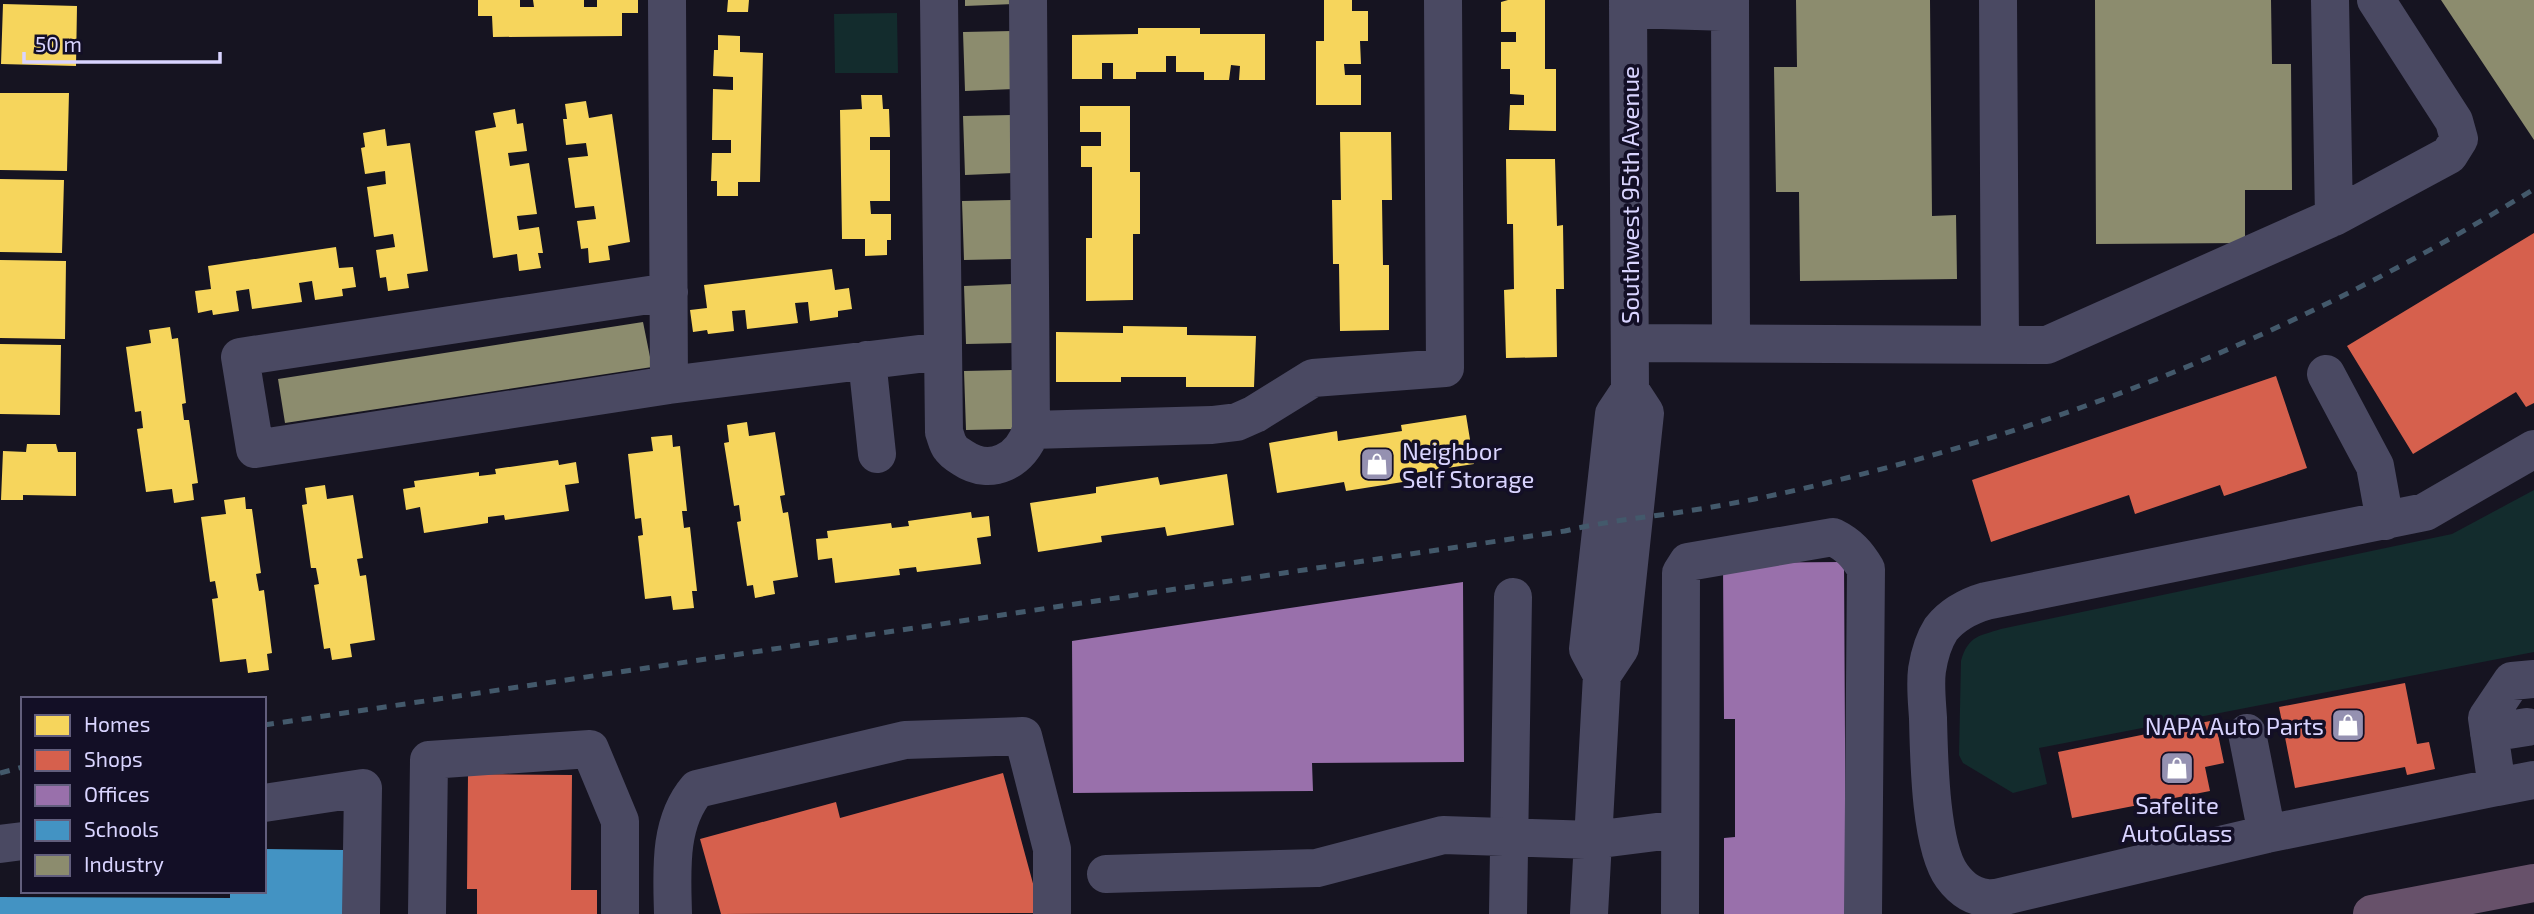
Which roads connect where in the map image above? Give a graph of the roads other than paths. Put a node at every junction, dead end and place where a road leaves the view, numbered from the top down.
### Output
1 (667, 0) edge
2 (939, 0) edge
3 (1028, 0) edge
4 (1443, 0) edge
5 (1998, 0) edge
6 (2330, 0) edge
7 (2376, 0) edge
8 (1628, 5) edge
9 (1730, 6) edge
10 (2334, 217) junction
11 (669, 292) junction
12 (1630, 343) junction
13 (1731, 344) junction
14 (2000, 345) junction
15 (943, 351) junction
16 (867, 360) junction
17 (2326, 374) dead end
18 (669, 385) junction
19 (1031, 430) junction
20 (2534, 449) edge
21 (877, 454) dead end
22 (2385, 521) junction
23 (1513, 597) dead end
24 (2534, 679) edge
25 (2527, 727) dead end
26 (2247, 733) dead end
27 (2489, 733) junction
28 (2534, 780) edge
29 (2497, 787) junction
30 (266, 803) edge
31 (1679, 828) junction
32 (2267, 834) junction
33 (1508, 837) junction
34 (1593, 840) junction
35 (21, 841) edge
36 (0, 844) edge
37 (1106, 874) dead end
38 (2534, 883) edge
39 (361, 914) edge
40 (427, 914) edge
41 (620, 914) edge
42 (673, 914) edge
43 (1052, 914) edge
44 (1508, 914) edge
45 (1589, 914) edge
46 (1680, 914) edge
47 (1863, 914) edge
48 (2372, 914) edge

1 - 11 street
2 - 15 street
3 - 19 street
4 - 19 street
5 - 14 street
6 - 10 street
7 - 10 street
8 - 9 street
8 - 12 street, Southwest 95th Avenue
9 - 13 street
10 - 14 street
11 - 18 street
11 - 18 street
12 - 13 street
12 - 34 street, Southwest 95th Avenue
13 - 14 street
15 - 16 street
15 - 19 street
16 - 18 street
16 - 21 street
17 - 22 street
20 - 22 street
22 - 32 street
23 - 33 street
24 - 27 street
25 - 27 street
26 - 32 street
27 - 29 street
28 - 29 street
29 - 32 street
30 - 39 street
31 - 34 street
31 - 46 street
31 - 47 street
33 - 34 street
33 - 37 street
33 - 44 street
34 - 45 street, Southwest 95th Avenue
35 - 36 street
38 - 48 highway
40 - 41 street
42 - 43 street

